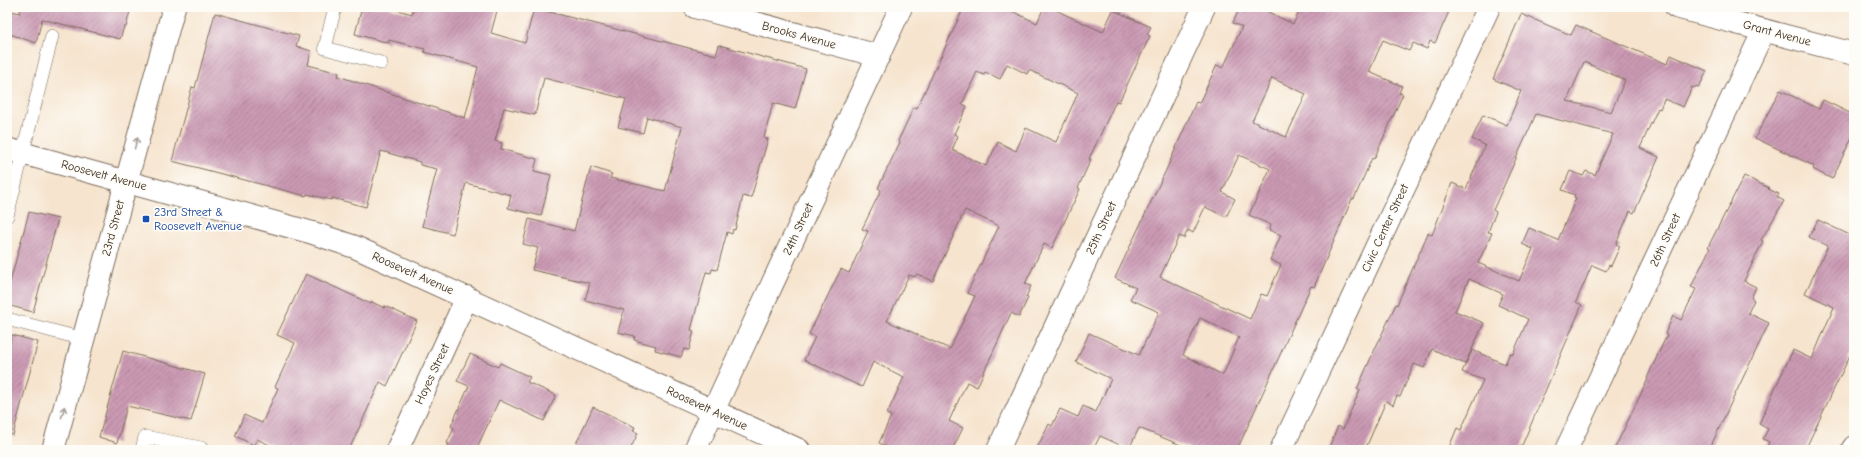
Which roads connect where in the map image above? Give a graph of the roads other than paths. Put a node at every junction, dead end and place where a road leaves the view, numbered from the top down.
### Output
1 (174, 7) edge
2 (335, 7) edge
3 (696, 7) edge
4 (901, 7) edge
5 (1204, 7) edge
6 (1489, 7) edge
7 (1676, 7) edge
8 (1703, 10) edge
9 (1764, 30) junction
10 (52, 36) dead end
11 (1854, 54) edge
12 (879, 56) junction
13 (381, 63) dead end
14 (15, 151) edge
15 (126, 181) junction
16 (7, 216) edge
17 (467, 297) junction
18 (7, 319) edge
19 (83, 339) junction
20 (713, 411) junction
21 (1854, 447) edge
22 (201, 448) dead end
23 (52, 450) edge
24 (142, 450) edge
25 (397, 450) edge
26 (695, 450) edge
27 (799, 450) edge
28 (998, 450) edge
29 (1281, 450) edge
30 (1566, 450) edge
31 (1852, 450) edge

15 -> 1 street, 23rd Street
2 - 13 lane
3 - 12 street, Brooks Avenue
4 - 12 street, 24th Street
5 - 28 street, 25th Street
6 - 29 street, Civic Center Street
7 - 8 street, Grant Avenue
8 - 9 street, Grant Avenue
9 - 11 street, Grant Avenue
9 - 30 street, 26th Street
10 - 14 lane
12 - 20 street, 24th Street
14 - 15 street, Roosevelt Avenue
14 - 16 lane
15 - 17 street, Roosevelt Avenue
15 - 19 street, 23rd Street
17 - 20 street, Roosevelt Avenue
17 - 25 street, Hayes Street
18 - 19 lane
23 -> 19 street, 23rd Street
20 - 26 street, 24th Street
20 - 27 street, Roosevelt Avenue
21 - 31 street
22 - 24 lane

